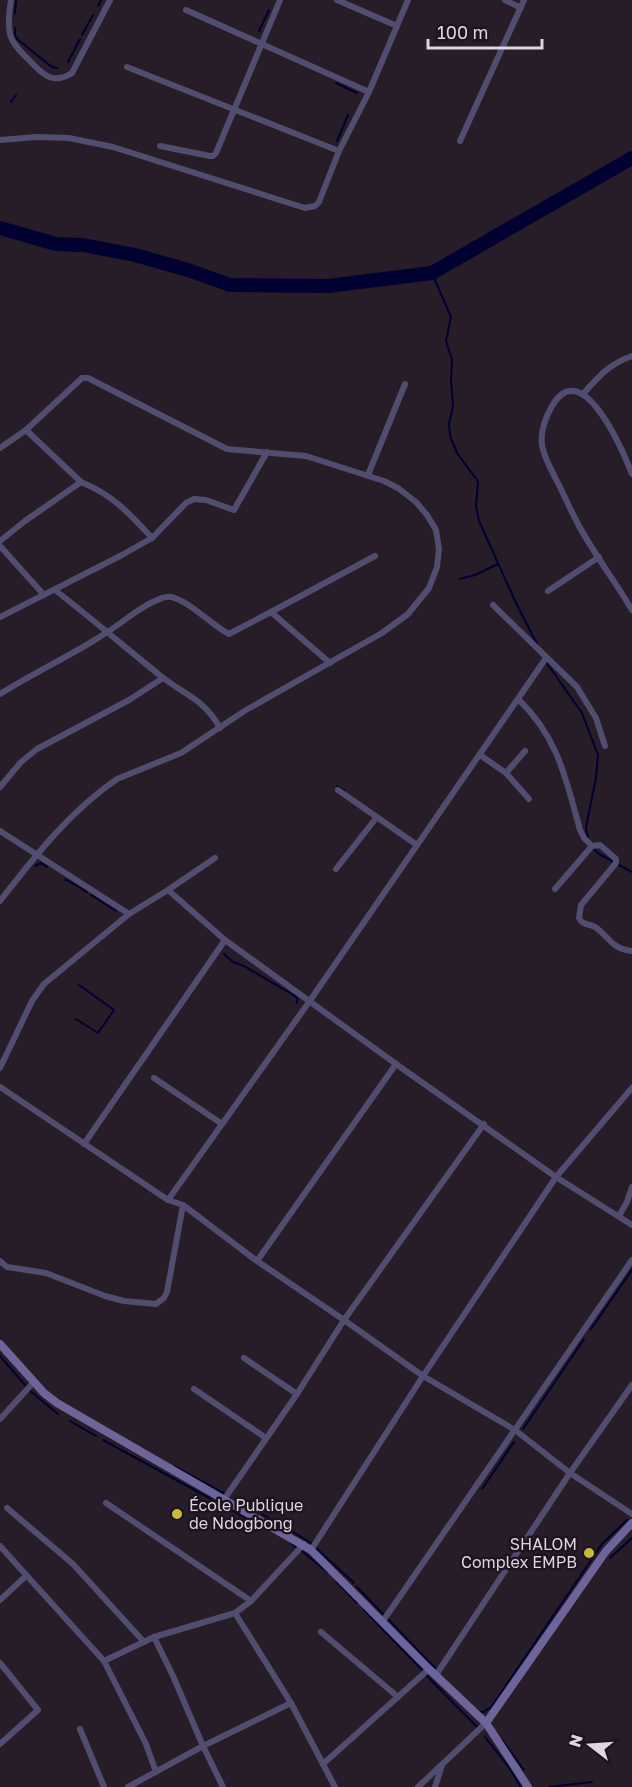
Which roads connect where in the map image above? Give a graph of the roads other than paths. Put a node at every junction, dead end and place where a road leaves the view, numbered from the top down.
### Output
1 (11, 0) edge
2 (110, 0) edge
3 (280, 0) edge
4 (337, 0) edge
5 (408, 0) edge
6 (505, 0) edge
7 (524, 0) edge
8 (520, 8) junction
9 (186, 10) dead end
10 (397, 26) junction
11 (262, 44) junction
12 (127, 67) dead end
13 (369, 92) junction
14 (234, 108) junction
15 (0, 140) edge
16 (460, 141) dead end
17 (160, 146) dead end
18 (339, 151) junction
19 (632, 356) edge
20 (405, 384) dead end
21 (583, 394) junction
22 (26, 430) junction
23 (0, 448) edge
24 (267, 452) junction
25 (632, 474) edge
26 (368, 475) junction
27 (81, 483) junction
28 (152, 538) junction
29 (0, 541) edge
30 (0, 546) edge
31 (375, 556) dead end
32 (598, 557) junction
33 (55, 590) junction
34 (548, 591) dead end
35 (44, 595) junction
36 (493, 605) dead end
37 (632, 610) edge
38 (271, 612) junction
39 (0, 617) edge
40 (109, 633) junction
41 (546, 658) junction
42 (330, 663) junction
43 (163, 678) junction
44 (0, 694) edge
45 (518, 699) junction
46 (220, 728) junction
47 (605, 746) dead end
48 (525, 751) dead end
49 (480, 754) junction
50 (506, 773) junction
51 (0, 787) edge
52 (338, 790) dead end
53 (530, 799) dead end
54 (377, 817) junction
55 (0, 831) edge
56 (417, 845) junction
57 (592, 846) junction
58 (36, 855) junction
59 (215, 858) dead end
60 (336, 869) dead end
61 (168, 890) junction
62 (555, 890) dead end
63 (0, 901) edge
64 (129, 914) junction
65 (225, 940) junction
66 (632, 951) edge
67 (309, 1002) junction
68 (396, 1064) junction
69 (0, 1068) edge
70 (154, 1078) dead end
71 (0, 1087) edge
72 (632, 1088) edge
73 (222, 1124) junction
74 (483, 1124) junction
75 (84, 1144) junction
76 (556, 1177) junction
77 (632, 1187) edge
78 (168, 1200) junction
79 (183, 1205) junction
80 (619, 1216) junction
81 (632, 1225) edge
82 (632, 1260) edge
83 (0, 1261) edge
84 (257, 1261) junction
85 (344, 1320) junction
86 (0, 1344) edge
87 (244, 1358) dead end
88 (423, 1376) junction
89 (34, 1382) junction
90 (632, 1385) edge
91 (194, 1389) dead end
92 (297, 1394) junction
93 (0, 1419) edge
94 (515, 1430) junction
95 (266, 1438) junction
96 (570, 1473) junction
97 (225, 1498) junction
98 (106, 1503) dead end
99 (7, 1508) dead end
100 (632, 1514) edge
101 (632, 1523) edge
102 (0, 1546) edge
103 (307, 1547) junction
104 (27, 1576) junction
105 (0, 1600) edge
106 (251, 1600) junction
107 (235, 1613) junction
108 (383, 1621) junction
109 (321, 1632) dead end
110 (154, 1637) junction
111 (144, 1642) junction
112 (104, 1660) junction
113 (0, 1662) edge
114 (3, 1671) edge
115 (433, 1672) junction
116 (398, 1697) junction
117 (291, 1703) junction
118 (486, 1723) junction
119 (80, 1729) dead end
120 (0, 1744) edge
121 (203, 1746) junction
122 (443, 1763) junction
123 (323, 1764) junction
124 (156, 1772) junction
125 (104, 1787) edge
126 (128, 1787) edge
127 (223, 1787) edge
128 (334, 1787) edge
129 (418, 1787) edge
130 (435, 1787) edge
131 (528, 1787) edge

1 - 2 street
3 - 11 street
4 - 10 street
5 - 10 street
6 - 8 street
7 - 8 street
8 - 16 street
9 - 11 street
10 - 13 street
11 - 13 street
11 - 14 street
12 - 14 street
13 - 18 street
14 - 17 street
14 - 18 street
15 - 18 street
19 - 21 street
20 - 26 street
21 - 25 street
21 - 32 street
22 - 23 street
22 - 24 street
22 - 27 street
24 - 26 street
24 - 28 street
26 - 42 street
27 - 28 street
27 - 29 street
28 - 33 street
30 - 35 street
31 - 38 street
32 - 34 street
32 - 37 street
33 - 35 street
33 - 40 street
35 - 39 street
36 - 41 street
38 - 40 street
38 - 42 street
40 - 43 street
40 - 44 street
41 - 45 street
41 - 47 street
42 - 46 street
43 - 46 street
43 - 51 street
45 - 49 street
45 - 57 street
46 - 58 street
48 - 50 street
49 - 50 street
49 - 56 street
50 - 53 street
52 - 54 street
54 - 56 street
54 - 60 street
55 - 58 street
56 - 67 street
57 - 62 street
57 - 66 street
58 - 63 street
58 - 64 street
59 - 61 street
61 - 64 street
61 - 65 street
64 - 69 street
65 - 67 street
65 - 75 street
67 - 68 street
67 - 73 street
68 - 74 street
68 - 84 street
70 - 73 street
71 - 75 street
72 - 76 street
73 - 78 street
74 - 76 street
74 - 85 street
75 - 78 street
76 - 80 street
76 - 88 street
77 - 80 street
78 - 79 street
79 - 83 street
79 - 84 street
80 - 81 street
82 - 94 street
84 - 85 street
85 - 88 street
85 - 92 street
86 - 89 main road
87 - 92 street
88 - 94 street
88 - 103 street
89 - 93 street
89 - 97 main road
90 - 96 street
91 - 95 street
92 - 95 street
94 - 96 street
94 - 108 street
95 - 97 street
96 - 100 street
96 - 115 street
97 - 103 main road
98 - 106 street
99 - 111 street
101 - 118 main road
102 - 104 street
103 - 106 street
103 - 108 main road
104 - 105 street
104 - 112 street
106 - 107 street
107 - 110 street
107 - 117 street
108 - 115 main road
109 - 116 street
110 - 111 street
110 - 121 street
111 - 112 street
112 - 124 street
113 - 114 street
114 - 120 street
115 - 116 street
115 - 118 main road
116 - 123 street
117 - 121 street
117 - 123 street
118 - 122 street
118 - 131 main road
119 - 125 street
121 - 124 street
121 - 127 street
122 - 129 street
122 - 130 street
123 - 128 street
124 - 126 street

